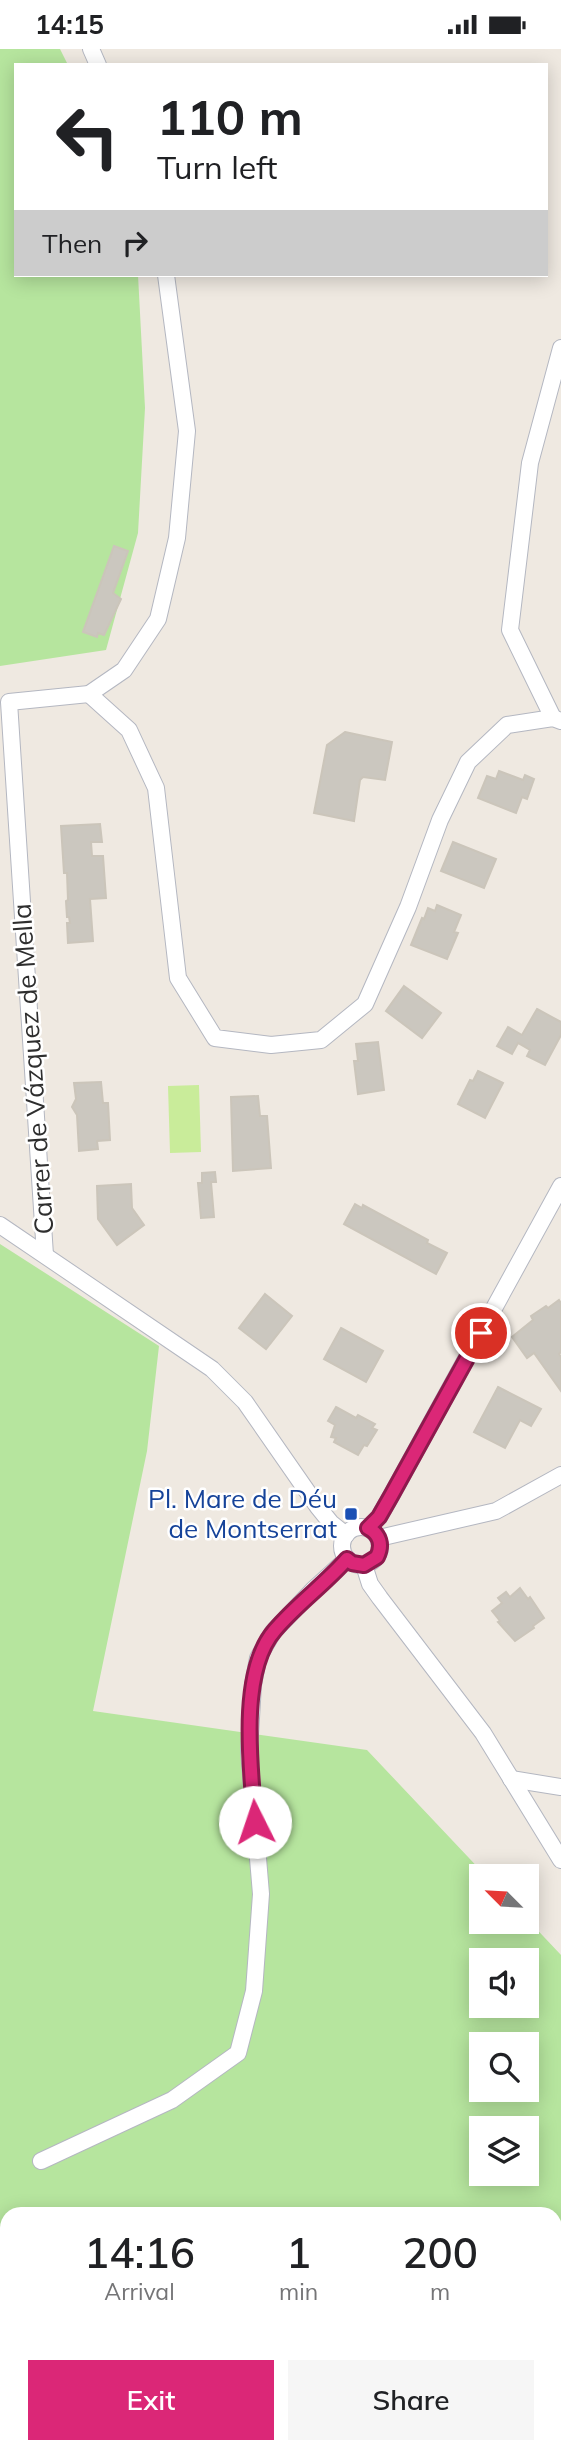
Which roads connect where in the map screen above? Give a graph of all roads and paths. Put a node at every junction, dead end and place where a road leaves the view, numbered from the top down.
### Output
1 (166, 277) edge
2 (561, 348) edge
3 (89, 694) junction
4 (557, 720) edge
5 (561, 1186) edge
6 (0, 1225) edge
7 (45, 1255) junction
8 (561, 1475) edge
9 (373, 1533) junction
10 (345, 1535) junction
11 (347, 1559) junction
12 (364, 1565) junction
13 (512, 1779) junction
14 (561, 1787) edge
15 (561, 1860) edge
16 (41, 2161) dead end

1 - 3 street, Carrer de Vázquez de Mella
2 - 4 street
3 - 4 street
3 - 7 street, Carrer de Vázquez de Mella
5 - 9 street
6 - 7 street
7 - 10 street
8 - 9 street
9 - 10 street
9 - 12 street
10 - 11 street
11 - 12 street
11 - 16 street
12 - 13 street
13 - 14 street
13 - 15 street

